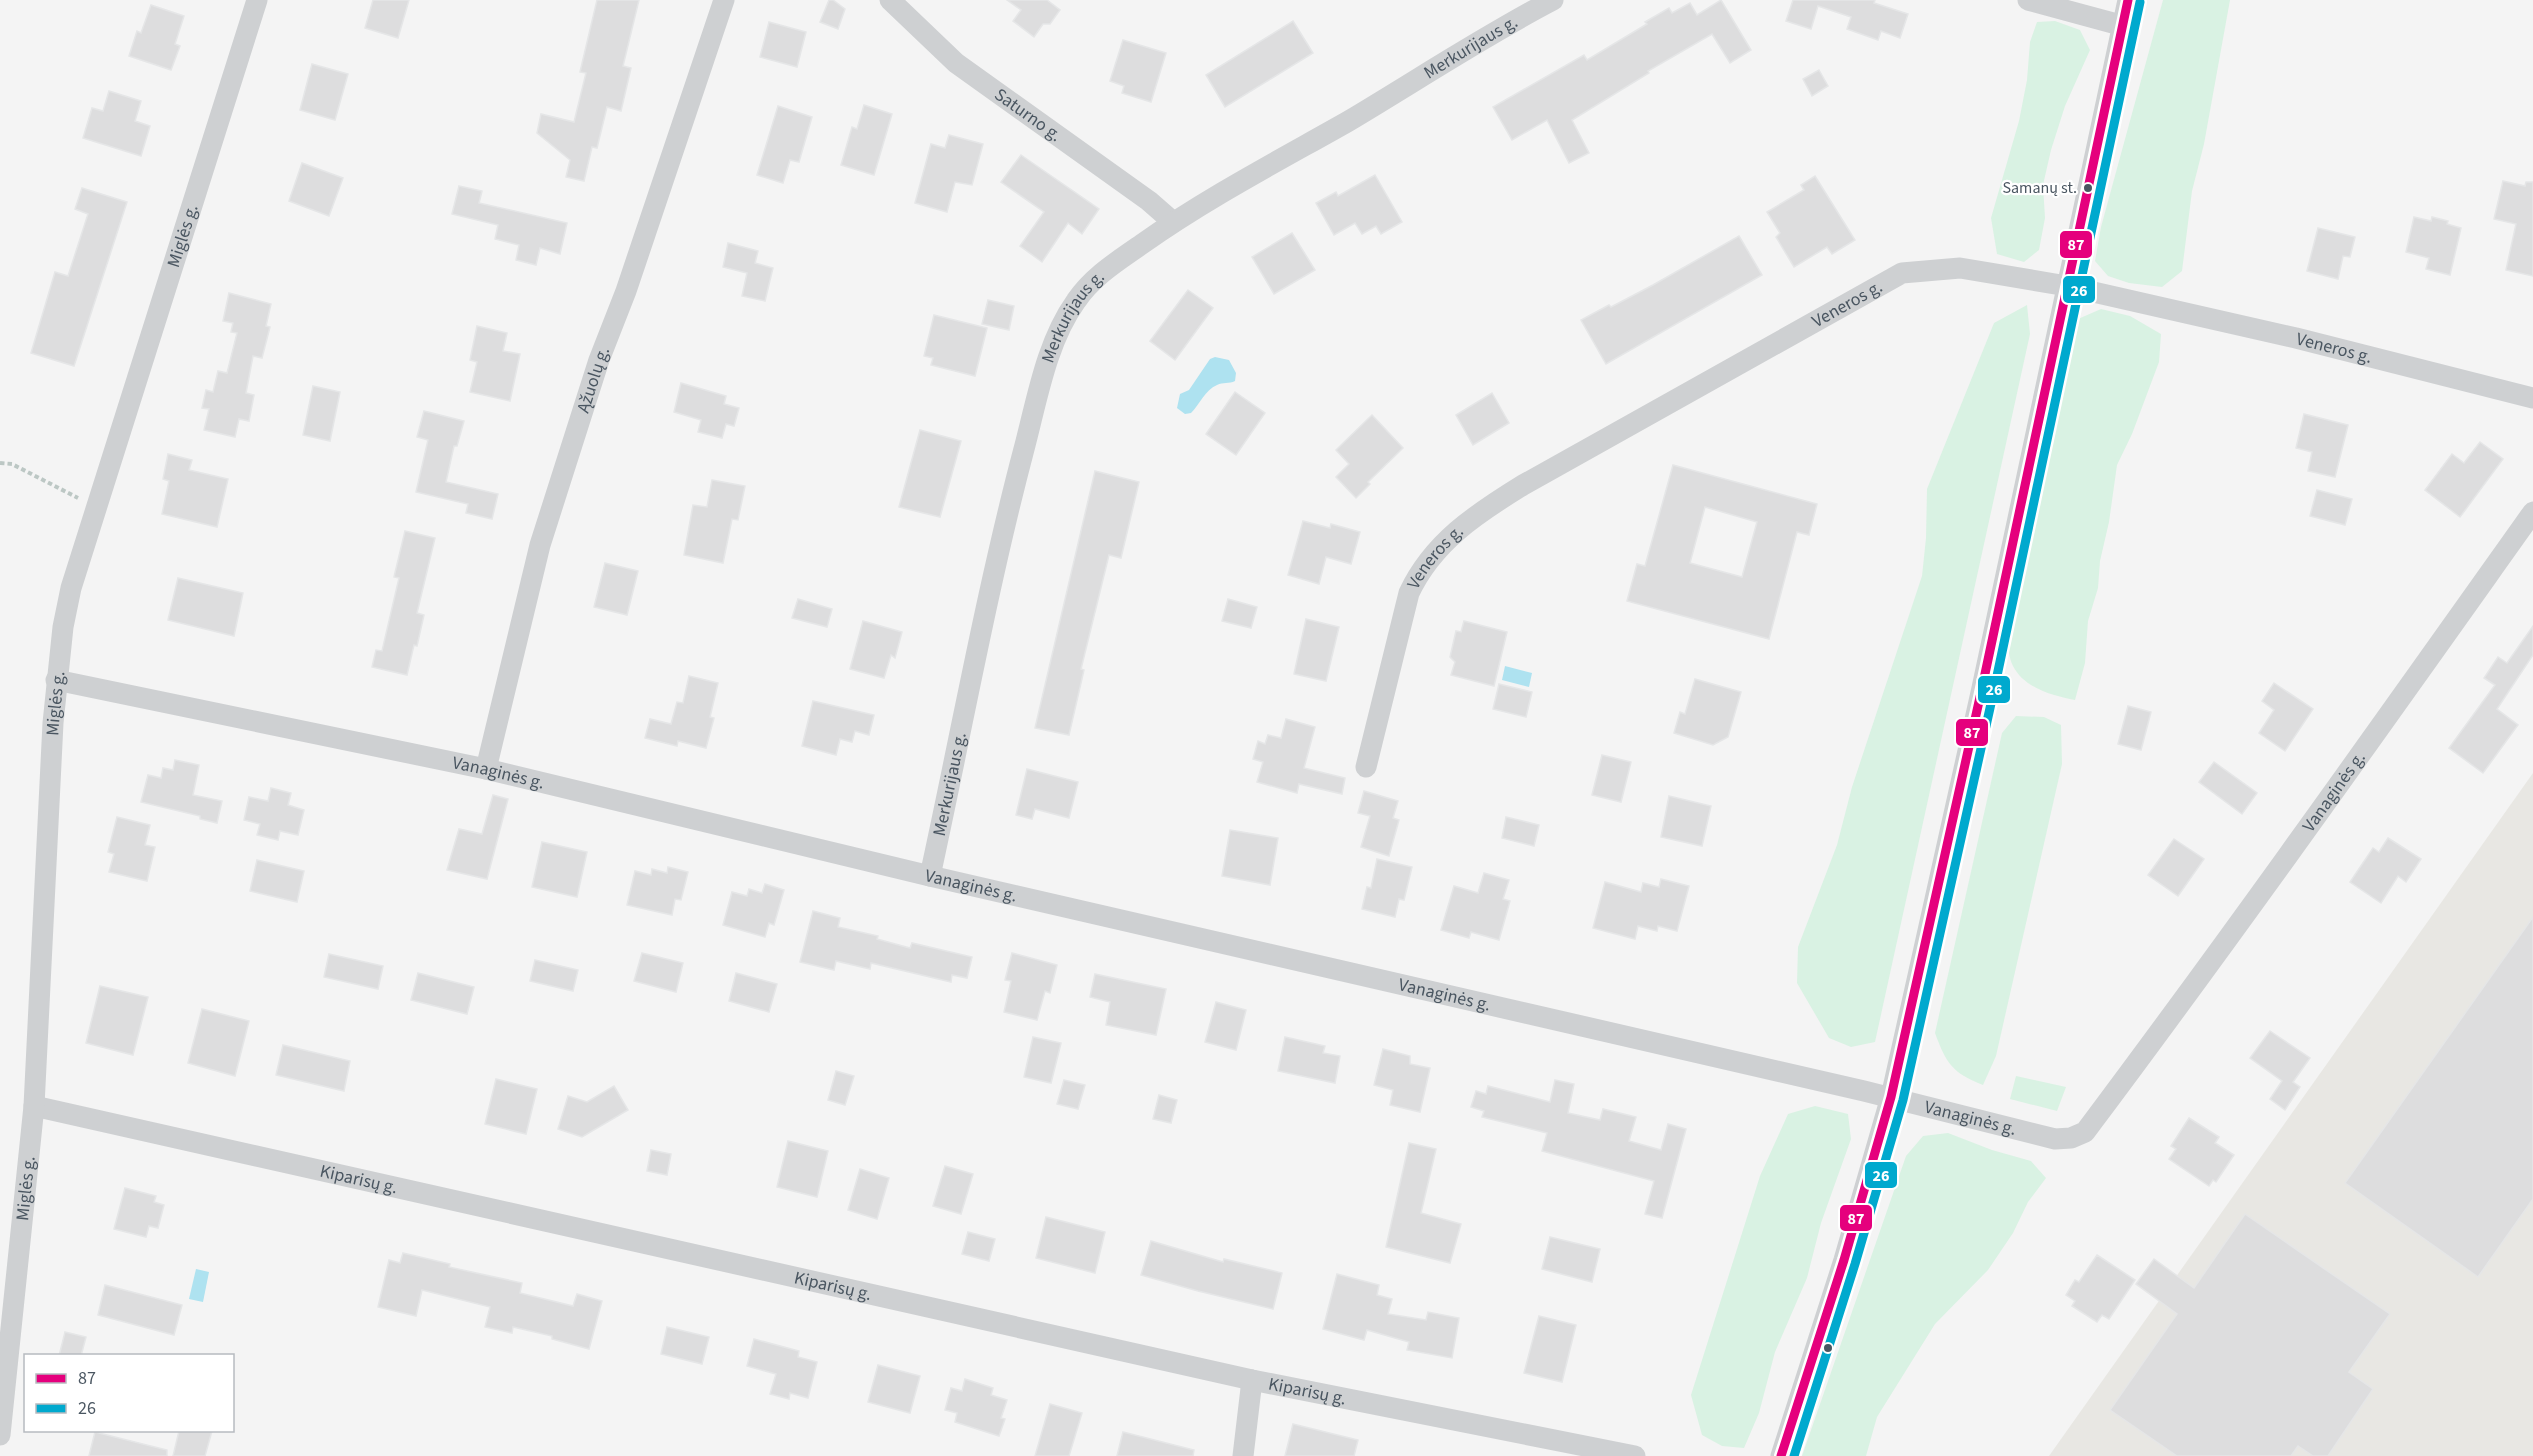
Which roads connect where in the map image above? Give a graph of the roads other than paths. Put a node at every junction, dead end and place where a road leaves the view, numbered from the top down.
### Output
1 (257, 0) edge
2 (724, 0) edge
3 (890, 0) edge
4 (1553, 0) edge
5 (2028, 0) edge
6 (2128, 0) edge
7 (2124, 26) junction
8 (1173, 222) junction
9 (2067, 286) junction
10 (2533, 398) edge
11 (2533, 512) edge
12 (56, 680) junction
13 (1366, 767) dead end
14 (486, 769) junction
15 (930, 876) junction
16 (1891, 1097) junction
17 (34, 1106) junction
18 (1252, 1380) junction
19 (0, 1435) edge
20 (1243, 1456) edge
21 (1635, 1456) edge
22 (1781, 1456) edge

1 - 12 street, Miglės g.
2 - 14 street, Ąžuolų g.
3 - 8 street, Saturno g.
4 - 8 street, Merkurijaus g.
5 - 7 street
6 - 7 street
7 - 9 street
8 - 15 street, Merkurijaus g.
9 - 10 street, Veneros g.
9 - 13 street, Veneros g.
9 - 16 street
11 - 16 street, Vanaginės g.
12 - 14 street, Vanaginės g.
12 - 17 street, Miglės g.
14 - 15 street, Vanaginės g.
15 - 16 street, Vanaginės g.
16 - 22 street
17 - 18 street, Kiparisų g.
17 - 19 street, Miglės g.
18 - 20 street
18 - 21 street, Kiparisų g.

